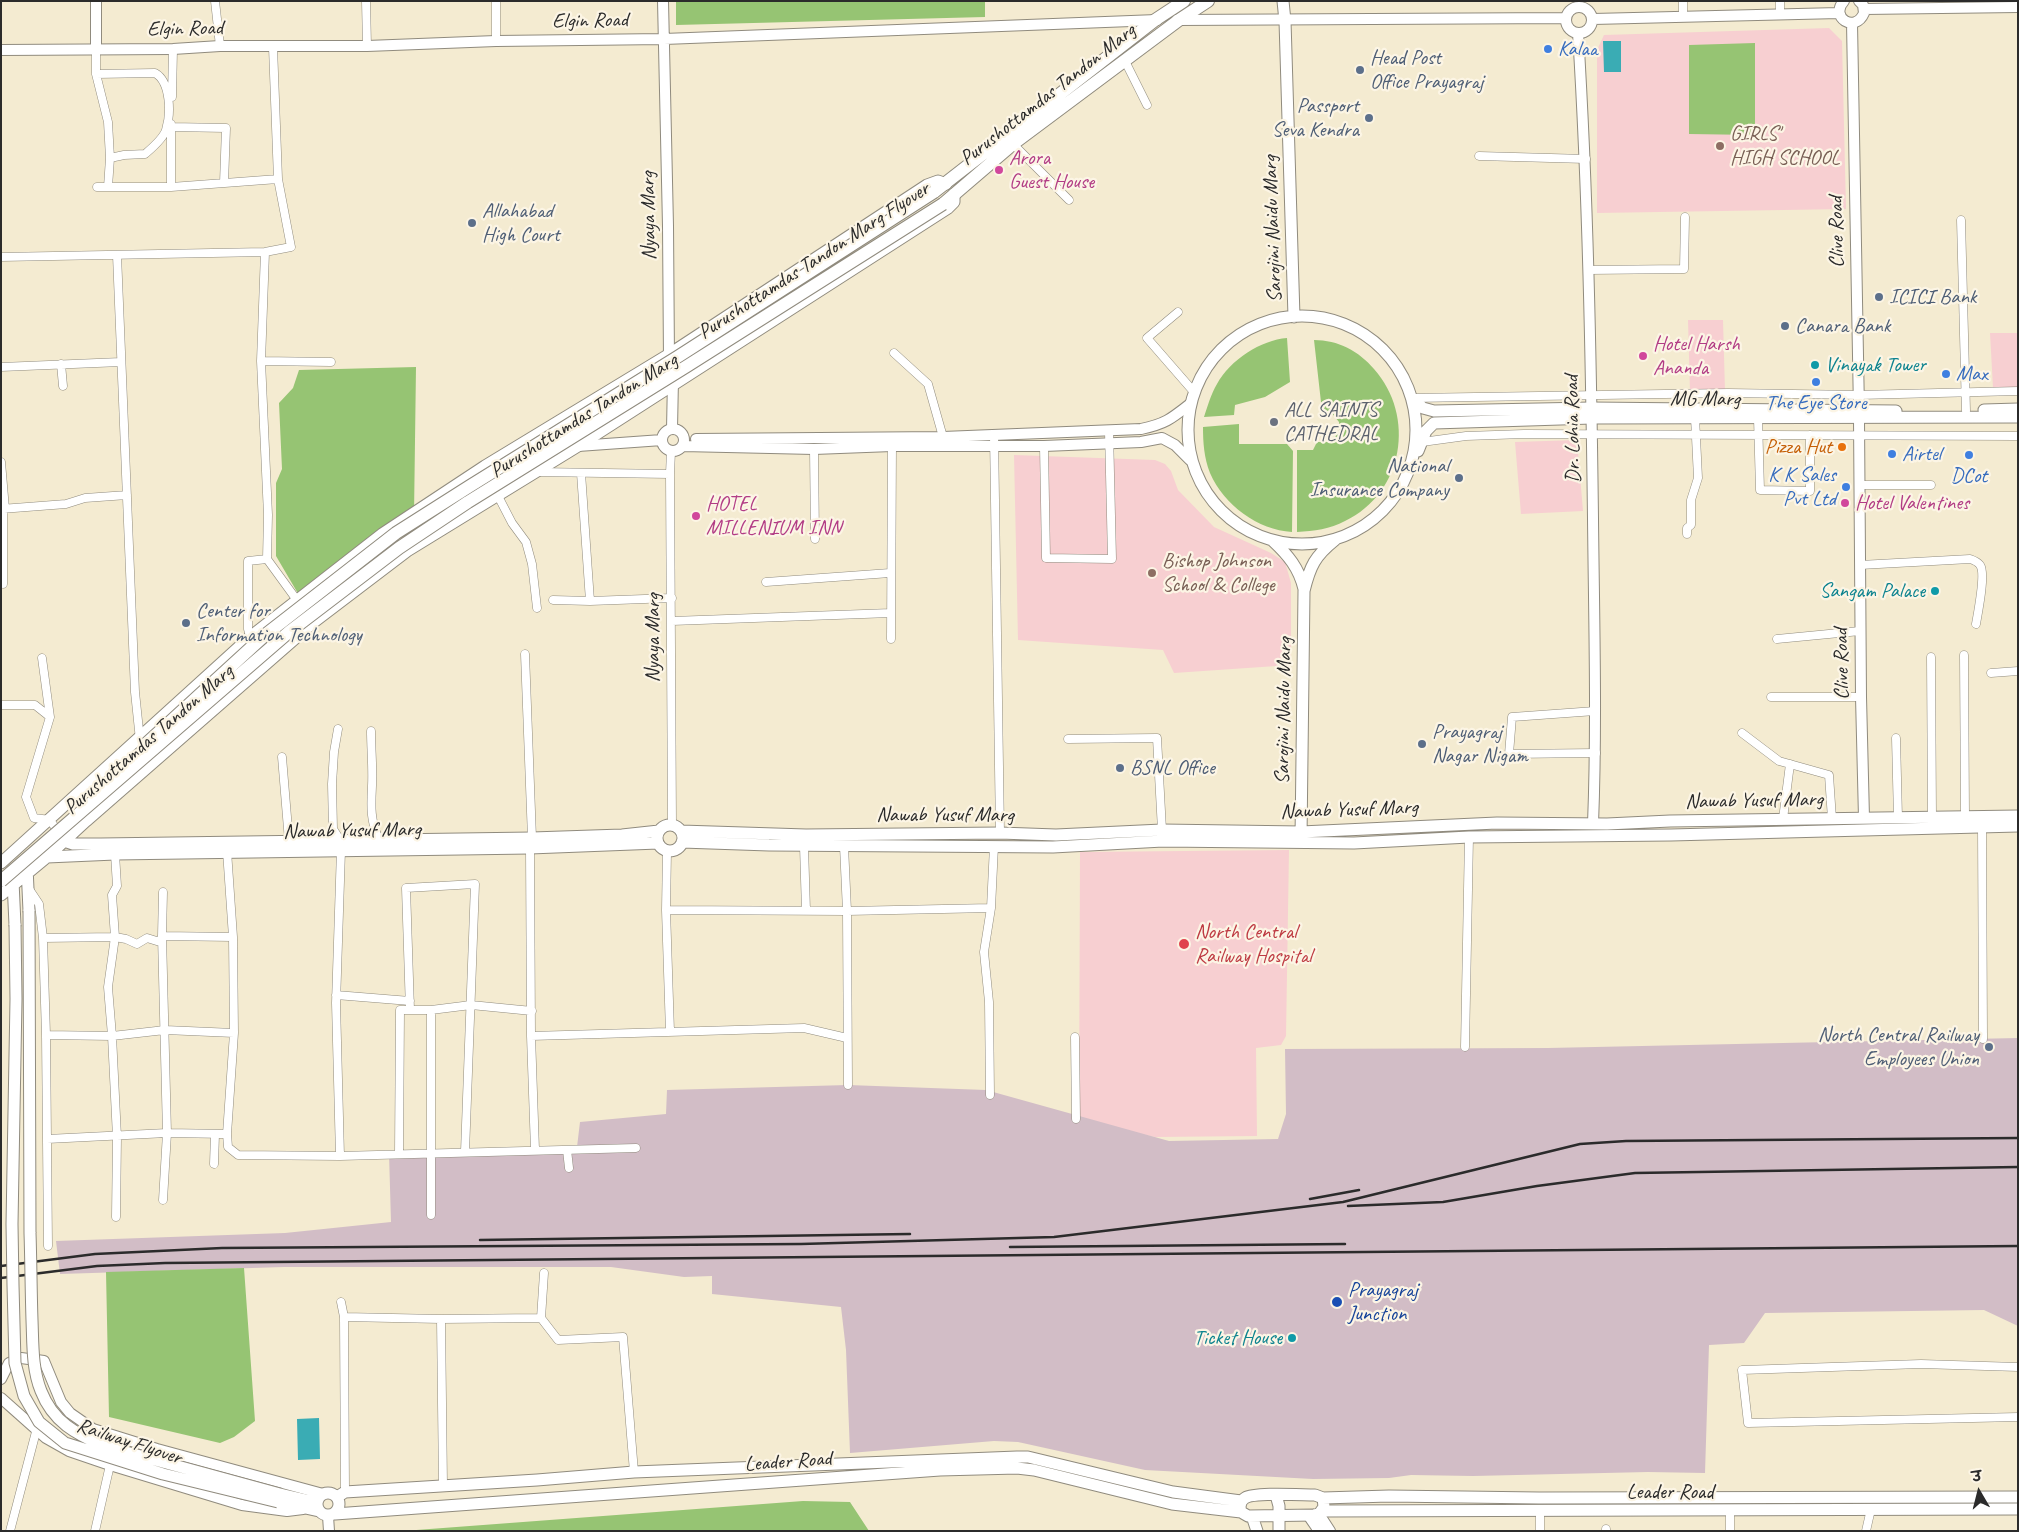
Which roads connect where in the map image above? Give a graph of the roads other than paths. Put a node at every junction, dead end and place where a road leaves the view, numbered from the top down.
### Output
1 (96, 1) edge
2 (215, 1) edge
3 (366, 1) edge
4 (496, 1) edge
5 (663, 1) edge
6 (1184, 1) edge
7 (1208, 1) edge
8 (1282, 1) edge
9 (1288, 1) edge
10 (1683, 1) edge
11 (1780, 1) edge
12 (1844, 1) edge
13 (1582, 4) edge
14 (1862, 5) edge
15 (1950, 5) edge
16 (2018, 7) edge
17 (1840, 13) junction
18 (1780, 15) junction
19 (1683, 17) junction
20 (1566, 18) junction
21 (1155, 20) junction
22 (1179, 20) junction
23 (1593, 20) junction
24 (1285, 21) junction
25 (1852, 23) junction
26 (1578, 33) junction
27 (664, 39) junction
28 (496, 41) junction
29 (220, 46) junction
30 (367, 46) junction
31 (273, 47) junction
32 (96, 48) junction
33 (173, 49) junction
34 (1, 50) edge
35 (1125, 61) junction
36 (96, 74) junction
37 (1147, 105) dead end
38 (171, 128) junction
39 (1013, 144) junction
40 (1479, 156) dead end
41 (110, 158) junction
42 (1586, 159) junction
43 (278, 179) junction
44 (224, 183) junction
45 (946, 184) junction
46 (97, 187) dead end
47 (108, 187) junction
48 (171, 187) junction
49 (954, 194) junction
50 (1069, 200) dead end
51 (1685, 217) dead end
52 (1961, 220) dead end
53 (265, 252) junction
54 (117, 256) junction
55 (1, 257) edge
56 (1588, 270) junction
57 (1178, 312) dead end
58 (1294, 317) junction
59 (894, 353) dead end
60 (668, 355) junction
61 (261, 361) junction
62 (121, 362) junction
63 (331, 362) dead end
64 (62, 364) junction
65 (1, 367) edge
66 (674, 384) junction
67 (63, 386) dead end
68 (2018, 390) edge
69 (1966, 391) junction
70 (1194, 392) junction
71 (1591, 395) junction
72 (1859, 395) junction
73 (1412, 398) junction
74 (1190, 404) junction
75 (2018, 409) edge
76 (1966, 411) junction
77 (1591, 413) junction
78 (1859, 415) junction
79 (1695, 417) junction
80 (2018, 417) edge
81 (1758, 418) junction
82 (672, 429) junction
83 (1109, 431) junction
84 (1592, 434) junction
85 (1697, 435) junction
86 (1759, 435) junction
87 (1810, 435) junction
88 (2018, 436) edge
89 (943, 437) junction
90 (1859, 437) junction
91 (662, 440) junction
92 (995, 440) junction
93 (892, 442) junction
94 (1422, 442) junction
95 (683, 443) junction
96 (1109, 444) junction
97 (578, 446) junction
98 (1044, 446) junction
99 (814, 448) junction
100 (671, 451) junction
101 (1414, 459) junction
102 (1190, 460) junction
103 (1, 462) edge
104 (535, 472) junction
105 (581, 473) junction
106 (670, 474) junction
107 (1859, 484) junction
108 (1932, 486) dead end
109 (498, 494) junction
110 (127, 495) junction
111 (3, 509) edge
112 (1687, 534) dead end
113 (1339, 537) junction
114 (815, 539) dead end
115 (1272, 540) junction
116 (267, 559) junction
117 (1860, 565) junction
118 (890, 574) junction
119 (766, 582) dead end
120 (3, 584) dead end
121 (1304, 591) junction
122 (672, 598) junction
123 (553, 600) dead end
124 (590, 601) junction
125 (297, 602) junction
126 (538, 608) dead end
127 (891, 613) junction
128 (672, 621) junction
129 (315, 622) junction
130 (1976, 624) dead end
131 (1860, 631) junction
132 (250, 637) junction
133 (891, 639) dead end
134 (1777, 639) dead end
135 (525, 654) dead end
136 (1964, 655) dead end
137 (1931, 657) dead end
138 (42, 658) dead end
139 (262, 668) junction
140 (2018, 671) edge
141 (1990, 673) dead end
142 (1771, 697) dead end
143 (1861, 697) junction
144 (1, 705) edge
145 (1595, 711) junction
146 (50, 717) junction
147 (338, 729) dead end
148 (371, 731) dead end
149 (1742, 733) dead end
150 (140, 737) junction
151 (1068, 738) dead end
152 (1896, 738) dead end
153 (1596, 753) junction
154 (282, 757) dead end
155 (1790, 764) junction
156 (148, 768) junction
157 (2018, 816) edge
158 (1965, 817) junction
159 (1864, 818) junction
160 (1898, 818) junction
161 (1932, 818) junction
162 (1832, 819) junction
163 (50, 820) junction
164 (1783, 820) junction
165 (1593, 824) junction
166 (2018, 826) edge
167 (1982, 827) junction
168 (1162, 830) junction
169 (678, 833) junction
170 (1000, 833) junction
171 (1469, 837) junction
172 (1301, 838) junction
173 (379, 839) junction
174 (64, 841) junction
175 (289, 841) junction
176 (661, 842) junction
177 (24, 843) junction
178 (531, 843) junction
179 (340, 845) junction
180 (804, 846) junction
181 (844, 846) junction
182 (994, 846) junction
183 (227, 851) junction
184 (12, 854) junction
185 (115, 854) junction
186 (47, 857) junction
187 (1, 863) edge
188 (1, 871) edge
189 (28, 873) junction
190 (7, 884) edge
191 (29, 889) junction
192 (163, 892) dead end
193 (1, 895) edge
194 (991, 908) junction
195 (666, 910) junction
196 (806, 911) junction
197 (847, 911) junction
198 (162, 936) junction
199 (115, 937) junction
200 (43, 938) junction
201 (233, 938) junction
202 (336, 995) junction
203 (410, 1001) junction
204 (471, 1005) junction
205 (410, 1010) junction
206 (430, 1010) junction
207 (532, 1011) junction
208 (165, 1030) junction
209 (670, 1032) junction
210 (234, 1033) junction
211 (46, 1035) junction
212 (112, 1036) junction
213 (531, 1036) junction
214 (1075, 1037) dead end
215 (847, 1038) junction
216 (1983, 1039) dead end
217 (1465, 1047) dead end
218 (848, 1085) dead end
219 (990, 1096) dead end
220 (1076, 1119) dead end
221 (167, 1133) junction
222 (215, 1134) junction
223 (227, 1134) junction
224 (117, 1137) junction
225 (47, 1139) junction
226 (636, 1148) dead end
227 (535, 1150) junction
228 (567, 1150) junction
229 (465, 1152) junction
230 (430, 1153) junction
231 (399, 1154) junction
232 (340, 1156) junction
233 (214, 1164) dead end
234 (570, 1168) dead end
235 (163, 1200) dead end
236 (431, 1214) dead end
237 (116, 1217) dead end
238 (48, 1246) dead end
239 (544, 1273) dead end
240 (341, 1302) dead end
241 (344, 1317) junction
242 (541, 1318) junction
243 (441, 1320) junction
244 (2018, 1367) edge
245 (1, 1379) edge
246 (2, 1398) edge
247 (2018, 1417) edge
248 (37, 1428) junction
249 (1001, 1458) junction
250 (110, 1465) junction
251 (1002, 1470) junction
252 (634, 1472) junction
253 (443, 1486) junction
254 (341, 1494) junction
255 (1276, 1495) junction
256 (1304, 1495) junction
257 (2018, 1497) edge
258 (279, 1498) junction
259 (1323, 1498) junction
260 (324, 1507) junction
261 (303, 1509) junction
262 (1871, 1509) junction
263 (2018, 1509) edge
264 (1244, 1510) junction
265 (1540, 1510) junction
266 (1730, 1510) junction
267 (1317, 1513) junction
268 (1280, 1515) junction
269 (10, 1531) edge
270 (95, 1531) edge
271 (329, 1531) edge
272 (1258, 1531) edge
273 (1279, 1531) edge
274 (1319, 1531) edge
275 (1330, 1531) edge
276 (1540, 1531) edge
277 (1730, 1531) edge
278 (1866, 1531) edge

1 - 32 street
2 - 29 street
3 - 30 street
4 - 28 street
5 - 27 street, Nyaya Marg
6 - 21 main road, Purushottamdas Tandon Marg
7 - 22 main road, Purushottamdas Tandon Marg
8 - 24 main road, Sarojini Naidu Marg
9 - 24 main road, Sarojini Naidu Marg
10 - 19 street
11 - 18 street
12 - 17 street
13 - 20 street
13 - 23 street
14 - 15 street
14 - 25 street
15 - 16 street
17 - 18 street
17 - 25 street
18 - 19 street
19 - 23 street
20 - 24 street, Elgin Road
20 - 26 street
21 - 22 street, Elgin Road
21 - 27 street, Elgin Road
21 - 45 main road, Purushottamdas Tandon Marg
22 - 24 street, Elgin Road
22 - 35 main road, Purushottamdas Tandon Marg
23 - 26 street
24 - 58 main road, Sarojini Naidu Marg
25 - 72 street, Clive Road
26 - 42 street, Dr. Lohia Road
27 - 28 street, Elgin Road
27 - 60 street, Nyaya Marg
28 - 30 street, Elgin Road
29 - 31 street, Elgin Road
29 - 33 street, Elgin Road
30 - 31 street, Elgin Road
31 - 43 street
32 - 33 street, Elgin Road
32 - 34 street, Elgin Road
32 - 36 street
33 - 38 street
35 - 37 street
35 - 39 main road, Purushottamdas Tandon Marg
36 - 41 street
36 - 41 street
38 - 44 street
38 - 48 street
39 - 49 main road, Purushottamdas Tandon Marg
39 - 50 street
40 - 42 street
41 - 47 street
42 - 56 street, Dr. Lohia Road
43 - 44 street
43 - 53 street
44 - 48 street
45 - 60 main road, Purushottamdas Tandon Marg
45 - 188 main road, Purushottamdas Tandon Marg Flyover, bridge
46 - 47 street
47 - 48 street
49 - 66 main road, Purushottamdas Tandon Marg
49 - 190 main road, Purushottamdas Tandon Marg Flyover, bridge
51 - 56 street
52 - 69 street
53 - 54 street
53 - 61 street
54 - 55 street
54 - 62 street
56 - 71 street, Dr. Lohia Road
57 - 70 street
58 - 70 main road
58 - 73 main road
59 - 89 street
60 - 66 street, Nyaya Marg
60 - 125 main road, Purushottamdas Tandon Marg
61 - 63 street
61 - 116 street
62 - 64 street
62 - 110 street
64 - 65 street
64 - 67 street
66 - 82 street, Nyaya Marg
66 - 97 main road, Purushottamdas Tandon Marg
68 - 69 street
69 - 72 street
69 - 76 street
70 - 74 main road
71 - 72 street
71 - 73 street
71 - 77 street, Dr. Lohia Road
72 - 78 street, Clive Road
73 - 77 main road, MG Marg
73 - 101 main road
74 - 83 street
74 - 102 main road
75 - 76 main road, MG Marg
76 - 78 main road, MG Marg
77 - 78 main road, MG Marg
77 - 79 main road, MG Marg
77 - 84 street, Dr. Lohia Road
77 - 94 main road, MG Marg
78 - 80 main road, MG Marg
78 - 81 main road, MG Marg
78 - 90 street, Clive Road
79 - 81 main road, MG Marg
79 - 85 street
81 - 86 street
82 - 91 street
82 - 95 street
83 - 92 street
83 - 96 street
84 - 85 street
84 - 94 street
84 - 145 street, Dr. Lohia Road
85 - 86 street
85 - 112 street
86 - 87 street
86 - 87 street
87 - 90 street
88 - 90 street
89 - 92 street
89 - 93 street
90 - 107 street, Clive Road
91 - 97 street
91 - 100 street
92 - 93 street
92 - 98 street
92 - 170 street
93 - 95 street
93 - 99 street
93 - 118 street
94 - 101 main road, MG Marg
95 - 99 street
95 - 100 street
96 - 98 street
96 - 98 street
96 - 102 street
97 - 104 main road, Purushottamdas Tandon Marg
99 - 114 street
100 - 106 street, Nyaya Marg
101 - 113 main road, MG Marg
102 - 115 main road
103 - 111 street
104 - 105 street
104 - 109 main road, Purushottamdas Tandon Marg
105 - 106 street
105 - 124 street
106 - 122 street, Nyaya Marg
107 - 108 street
107 - 117 street, Clive Road
109 - 126 street
109 - 129 main road, Purushottamdas Tandon Marg
110 - 111 street
110 - 150 street
111 - 120 street
113 - 115 main road
113 - 121 main road
115 - 121 main road
116 - 125 street
116 - 132 street
117 - 130 street
117 - 131 street, Clive Road
118 - 119 street
118 - 127 street
121 - 172 main road, Sarojini Naidu Marg
122 - 124 street
122 - 128 street, Nyaya Marg
123 - 124 street
125 - 129 street
125 - 132 main road, Purushottamdas Tandon Marg
127 - 128 street
127 - 133 street
128 - 169 street, Nyaya Marg
129 - 139 main road, Purushottamdas Tandon Marg
131 - 134 street
131 - 143 street, Clive Road
132 - 139 street
132 - 150 main road, Purushottamdas Tandon Marg
135 - 178 street
136 - 158 street
137 - 161 street
138 - 146 street
139 - 156 main road, Purushottamdas Tandon Marg
140 - 141 street
142 - 143 street
143 - 159 street, Clive Road
144 - 146 street
145 - 153 street, Dr. Lohia Road
145 - 153 street
146 - 163 street
147 - 179 street
148 - 173 street
149 - 155 street
150 - 156 street
150 - 163 main road, Purushottamdas Tandon Marg
151 - 168 street
152 - 160 street
153 - 165 street, Dr. Lohia Road
154 - 175 street
155 - 162 street
155 - 164 street
156 - 174 main road, Purushottamdas Tandon Marg
157 - 158 main road, Nawab Yusuf Marg
158 - 161 main road, Nawab Yusuf Marg
159 - 160 main road, Nawab Yusuf Marg
159 - 162 main road, Nawab Yusuf Marg
160 - 161 main road, Nawab Yusuf Marg
162 - 164 main road, Nawab Yusuf Marg
163 - 174 street
163 - 177 main road, Purushottamdas Tandon Marg
164 - 165 main road, Nawab Yusuf Marg
165 - 172 main road, Nawab Yusuf Marg
166 - 167 main road, Nawab Yusuf Marg
167 - 171 main road, Nawab Yusuf Marg
167 - 216 street
168 - 170 main road, Nawab Yusuf Marg
168 - 172 main road, Nawab Yusuf Marg
169 - 170 main road, Nawab Yusuf Marg
169 - 176 main road
169 - 176 main road
169 - 180 main road, Nawab Yusuf Marg
171 - 172 main road, Nawab Yusuf Marg
171 - 217 street
172 - 182 main road, Nawab Yusuf Marg
173 - 178 main road, Nawab Yusuf Marg
173 - 179 main road, Nawab Yusuf Marg
174 - 175 main road, Nawab Yusuf Marg
174 - 186 main road, Purushottamdas Tandon Marg
175 - 179 main road, Nawab Yusuf Marg
176 - 178 main road, Nawab Yusuf Marg
176 - 195 street
177 - 184 main road, Purushottamdas Tandon Marg
177 - 189 main road, Railway Flyover
178 - 179 main road, Nawab Yusuf Marg
178 - 207 street
179 - 183 main road, Nawab Yusuf Marg
179 - 202 street
180 - 181 main road, Nawab Yusuf Marg
180 - 196 street
181 - 182 main road, Nawab Yusuf Marg
181 - 197 street
182 - 194 street
183 - 185 main road, Nawab Yusuf Marg
183 - 201 street
184 - 187 main road, Purushottamdas Tandon Marg
184 - 190 main road, Railway Flyover
185 - 186 main road, Nawab Yusuf Marg
185 - 199 street
186 - 189 main road, Purushottamdas Tandon Marg
189 - 190 main road, Purushottamdas Tandon Marg
189 - 191 main road, Railway Flyover
190 - 193 main road, Purushottamdas Tandon Marg
190 - 258 main road, Railway Flyover, bridge
191 - 200 street
191 - 258 main road, Railway Flyover, bridge
192 - 198 street
194 - 197 street
194 - 219 street
195 - 196 street
195 - 209 street
196 - 197 street
197 - 215 street
198 - 199 street
198 - 201 street
198 - 208 street
199 - 200 street
199 - 212 street
200 - 211 street
201 - 210 street
202 - 203 street
202 - 232 street
203 - 204 street
203 - 205 street
204 - 206 street
204 - 207 street
204 - 229 street
205 - 206 street
205 - 231 street
206 - 230 street
207 - 213 street
208 - 210 street
208 - 212 street
208 - 221 street
209 - 213 street
209 - 215 street
210 - 223 street
211 - 212 street
211 - 225 street
212 - 224 street
213 - 227 street
214 - 220 street
215 - 218 street
221 - 222 street
221 - 224 street
221 - 235 street
222 - 223 street
222 - 233 street
223 - 232 street
224 - 225 street
224 - 237 street
225 - 238 street
226 - 228 street
227 - 228 street
227 - 229 street
228 - 234 street
229 - 230 street
230 - 231 street
230 - 236 street
231 - 232 street
239 - 242 street
240 - 241 street
241 - 243 street
241 - 254 street
242 - 243 street
242 - 252 street
243 - 253 street
244 - 247 street
245 - 260 street
246 - 248 street
248 - 250 street
248 - 269 street
249 - 251 street
249 - 252 main road, Leader Road
249 - 264 main road, Leader Road
250 - 261 street
250 - 270 street
251 - 260 main road, Leader Road
251 - 264 main road, Leader Road
252 - 253 main road, Leader Road
253 - 254 main road, Leader Road
254 - 260 main road, Leader Road
254 - 260 main road
255 - 256 main road
255 - 264 main road
255 - 268 main road
256 - 259 main road
256 - 267 main road
257 - 259 main road, Leader Road
258 - 260 main road, Railway Flyover
258 - 261 main road, Railway Flyover
259 - 267 main road
260 - 261 main road, Railway Flyover
260 - 271 street
262 - 263 main road, Leader Road
262 - 266 main road, Leader Road
262 - 278 street
264 - 268 main road, Leader Road
264 - 272 main road
265 - 266 main road, Leader Road
265 - 267 main road, Leader Road
265 - 276 street
266 - 277 street
267 - 268 main road, Leader Road
267 - 274 street
267 - 275 street
268 - 273 main road

